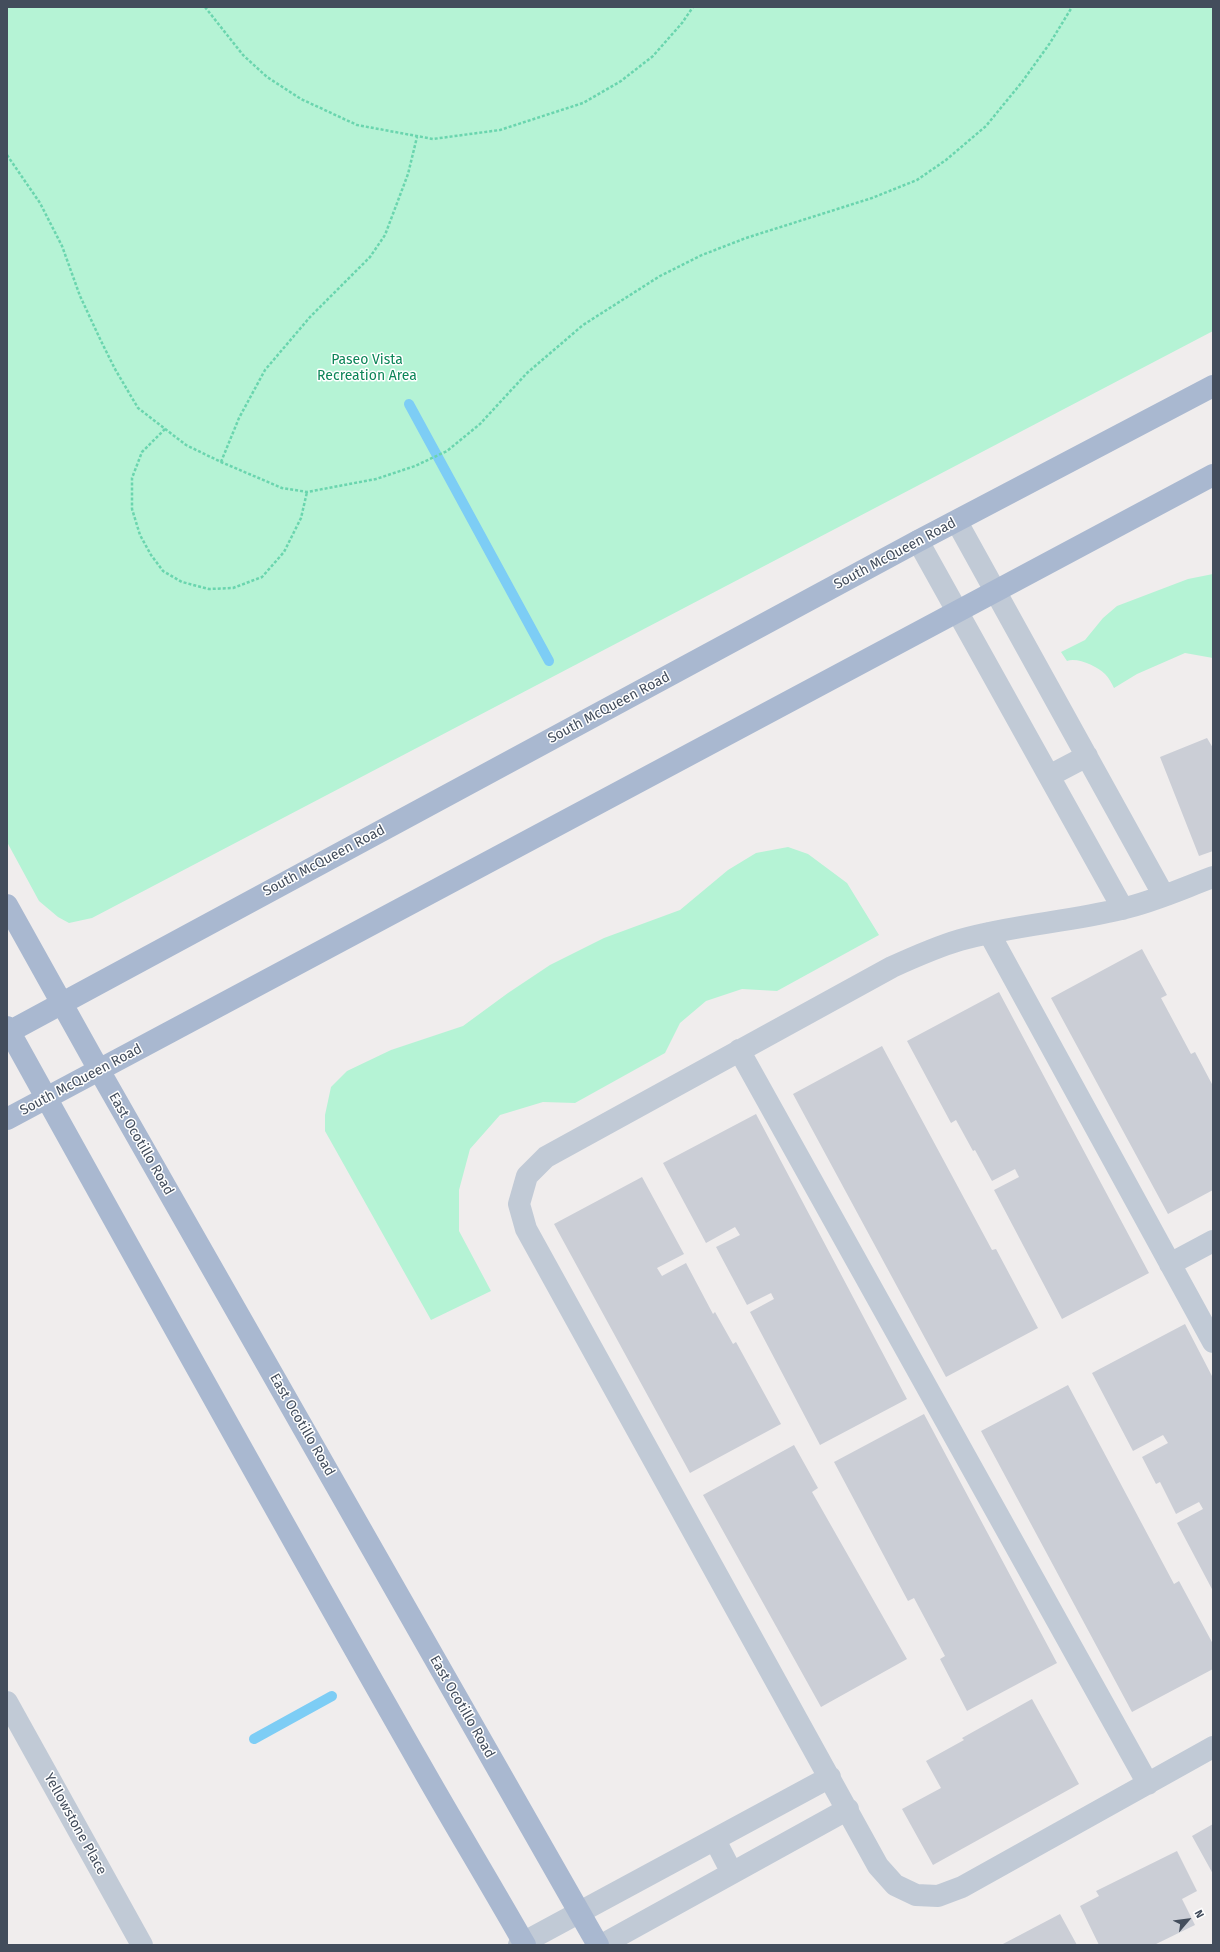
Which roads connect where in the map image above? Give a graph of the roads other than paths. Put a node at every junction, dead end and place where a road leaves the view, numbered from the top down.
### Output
1 (1213, 386) edge
2 (1213, 475) edge
3 (957, 522) junction
4 (918, 541) junction
5 (995, 591) junction
6 (957, 611) junction
7 (1087, 756) junction
8 (1049, 776) junction
9 (1213, 877) edge
10 (1164, 896) junction
11 (7, 905) edge
12 (1123, 909) junction
13 (989, 933) junction
14 (62, 1003) junction
15 (8, 1030) edge
16 (739, 1050) junction
17 (98, 1070) junction
18 (46, 1099) junction
19 (7, 1120) edge
20 (1213, 1241) edge
21 (1170, 1264) junction
22 (1213, 1342) edge
23 (7, 1702) edge
24 (1213, 1747) edge
25 (830, 1777) junction
26 (1148, 1784) junction
27 (848, 1809) junction
28 (715, 1840) junction
29 (732, 1873) junction
30 (580, 1914) junction
31 (142, 1945) edge
32 (523, 1945) edge
33 (598, 1945) edge
34 (602, 1945) edge

1 - 3 main road, South McQueen Road
2 - 5 main road, South McQueen Road
3 - 4 main road, South McQueen Road
3 - 5 street
4 - 6 street
4 - 14 main road, South McQueen Road
5 - 6 main road, South McQueen Road
5 - 7 street
6 - 8 street
6 - 17 main road, South McQueen Road
7 - 8 street
7 - 10 street
8 - 12 street
9 - 10 street
10 - 12 street
11 - 14 main road, East Ocotillo Road
12 - 13 street
13 - 16 street
13 - 21 street
14 - 15 main road, South McQueen Road
14 - 17 main road, East Ocotillo Road
15 - 18 main road
16 - 25 street
16 - 26 street
17 - 18 main road, South McQueen Road
17 - 30 main road, East Ocotillo Road
18 - 19 main road, South McQueen Road
18 - 32 main road
20 - 21 street
21 - 22 street
23 - 31 street, Yellowstone Place
24 - 26 street
25 - 27 street
25 - 28 street
26 - 27 street
27 - 29 street
28 - 29 street
28 - 30 street
29 - 34 street
30 - 32 street
30 - 33 main road, East Ocotillo Road

